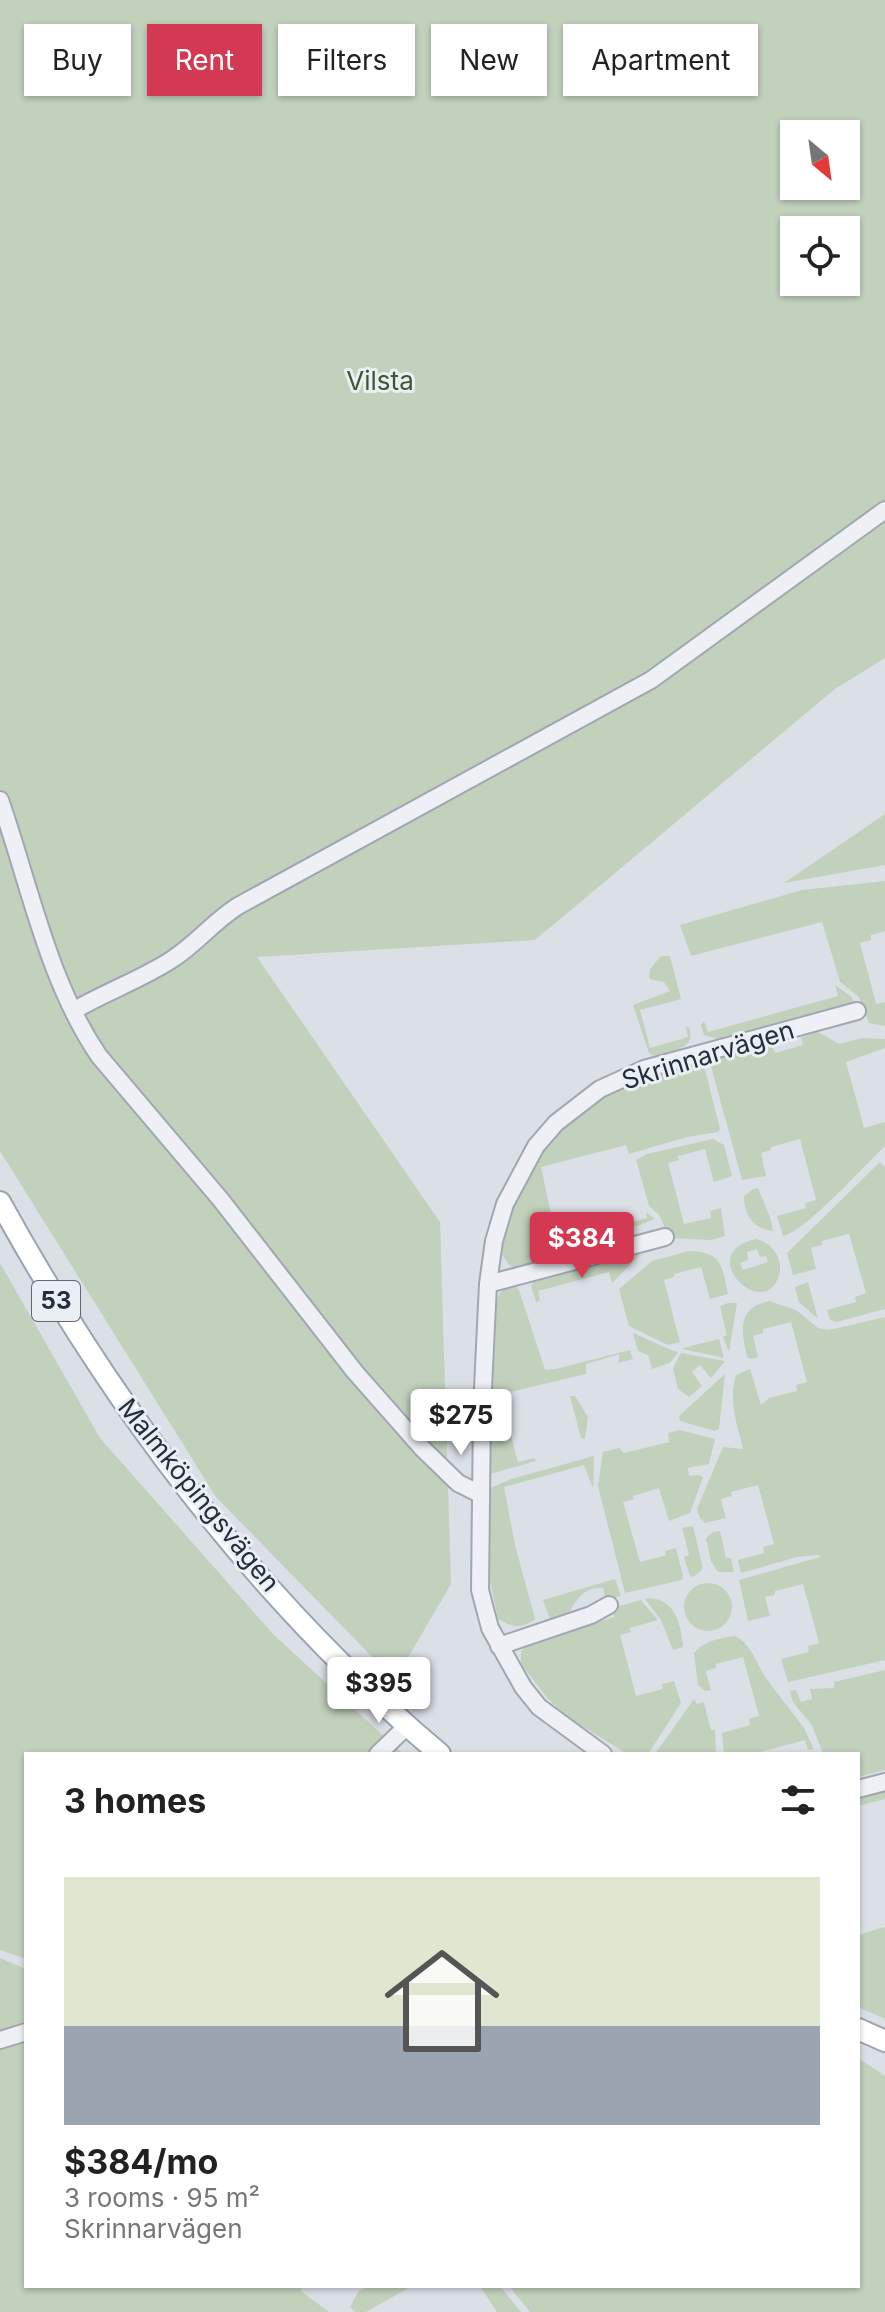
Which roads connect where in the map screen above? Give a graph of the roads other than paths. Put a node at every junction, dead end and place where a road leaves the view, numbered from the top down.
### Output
1 (885, 510) edge
2 (0, 800) edge
3 (73, 1011) junction
4 (857, 1011) dead end
5 (0, 1202) edge
6 (665, 1237) dead end
7 (488, 1284) junction
8 (480, 1494) junction
9 (609, 1605) dead end
10 (499, 1646) junction
11 (407, 1726) junction
12 (380, 1752) edge
13 (438, 1752) edge
14 (600, 1752) edge
15 (885, 1782) edge
16 (860, 1788) edge
17 (860, 2030) edge
18 (24, 2033) edge
19 (0, 2040) edge
20 (885, 2041) edge

1 - 3 street
2 - 3 street
3 - 8 street
4 - 7 street, Skrinnarvägen
5 - 11 main road, Malmköpingsvägen / 53
6 - 7 street
7 - 8 street, Skrinnarvägen
8 - 10 street, Skrinnarvägen
9 - 10 street
10 - 14 street, Skrinnarvägen
11 - 12 street
11 - 13 main road, Malmköpingsvägen / 53
15 - 16 street
17 - 20 main road
18 - 19 street

